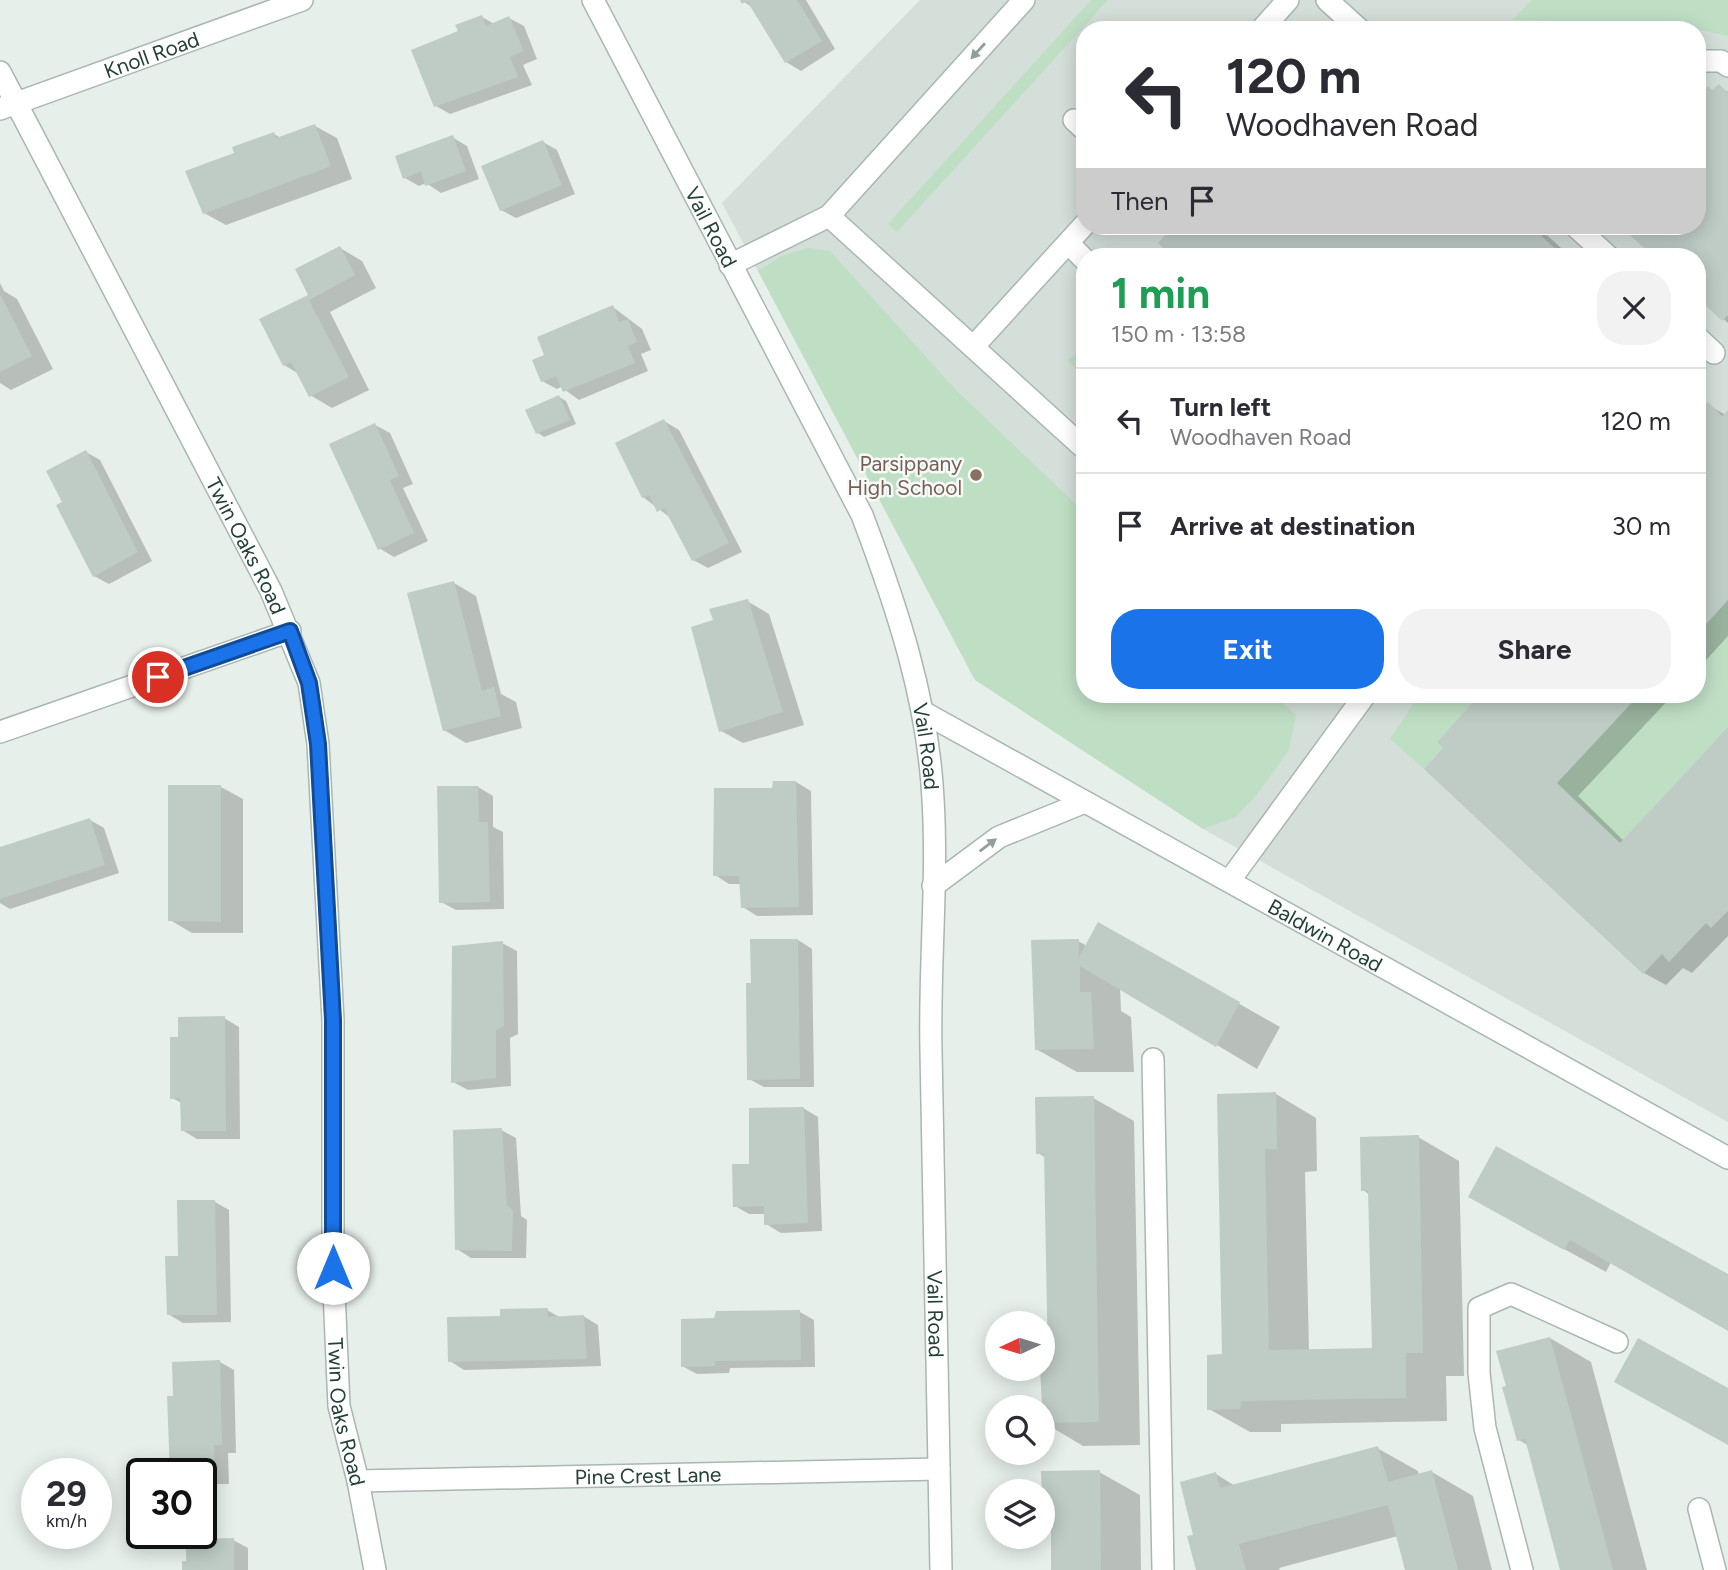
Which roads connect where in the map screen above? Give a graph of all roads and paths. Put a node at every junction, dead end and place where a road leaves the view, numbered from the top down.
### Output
1 (302, 0) edge
2 (593, 0) edge
3 (1024, 0) edge
4 (1288, 0) edge
5 (1327, 0) edge
6 (1269, 21) edge
7 (1350, 21) edge
8 (1706, 61) edge
9 (1728, 66) edge
10 (0, 72) edge
11 (8, 106) edge
12 (829, 216) junction
13 (1076, 234) edge
14 (1585, 235) edge
15 (1068, 243) junction
16 (1599, 248) edge
17 (1076, 251) edge
18 (730, 265) junction
19 (1706, 346) edge
20 (973, 347) junction
21 (1714, 353) dead end
22 (1076, 441) edge
23 (290, 631) junction
24 (1356, 703) edge
25 (923, 712) junction
26 (0, 732) edge
27 (1085, 802) junction
28 (1230, 880) junction
29 (933, 886) junction
30 (1153, 1059) dead end
31 (1728, 1158) edge
32 (1617, 1342) dead end
33 (939, 1469) junction
34 (358, 1482) junction
35 (1699, 1508) dead end
36 (375, 1570) edge
37 (941, 1570) edge
38 (1163, 1570) edge
39 (1522, 1570) edge
40 (1716, 1570) edge

1 - 11 street, Knoll Road
2 - 18 street, Vail Road
3 -> 12 street
4 - 6 street
5 - 7 street
8 - 9 street
10 - 11 street, Twin Oaks Road
11 - 23 street, Twin Oaks Road
12 - 18 street
12 - 20 street
13 - 15 street
14 - 16 street
15 - 17 street
15 - 20 street
18 - 25 street, Vail Road
19 - 21 street
20 - 22 street
23 - 26 street
23 - 34 street, Twin Oaks Road
24 - 28 street
25 - 27 street, Baldwin Road
25 - 29 street, Vail Road
27 - 28 street, Baldwin Road
29 -> 27 street
28 - 31 street, Baldwin Road
29 - 33 street, Vail Road
30 - 38 street
32 - 39 street
33 - 34 street, Pine Crest Lane
33 - 37 street, Vail Road
34 - 36 street, Twin Oaks Road
35 - 40 street

